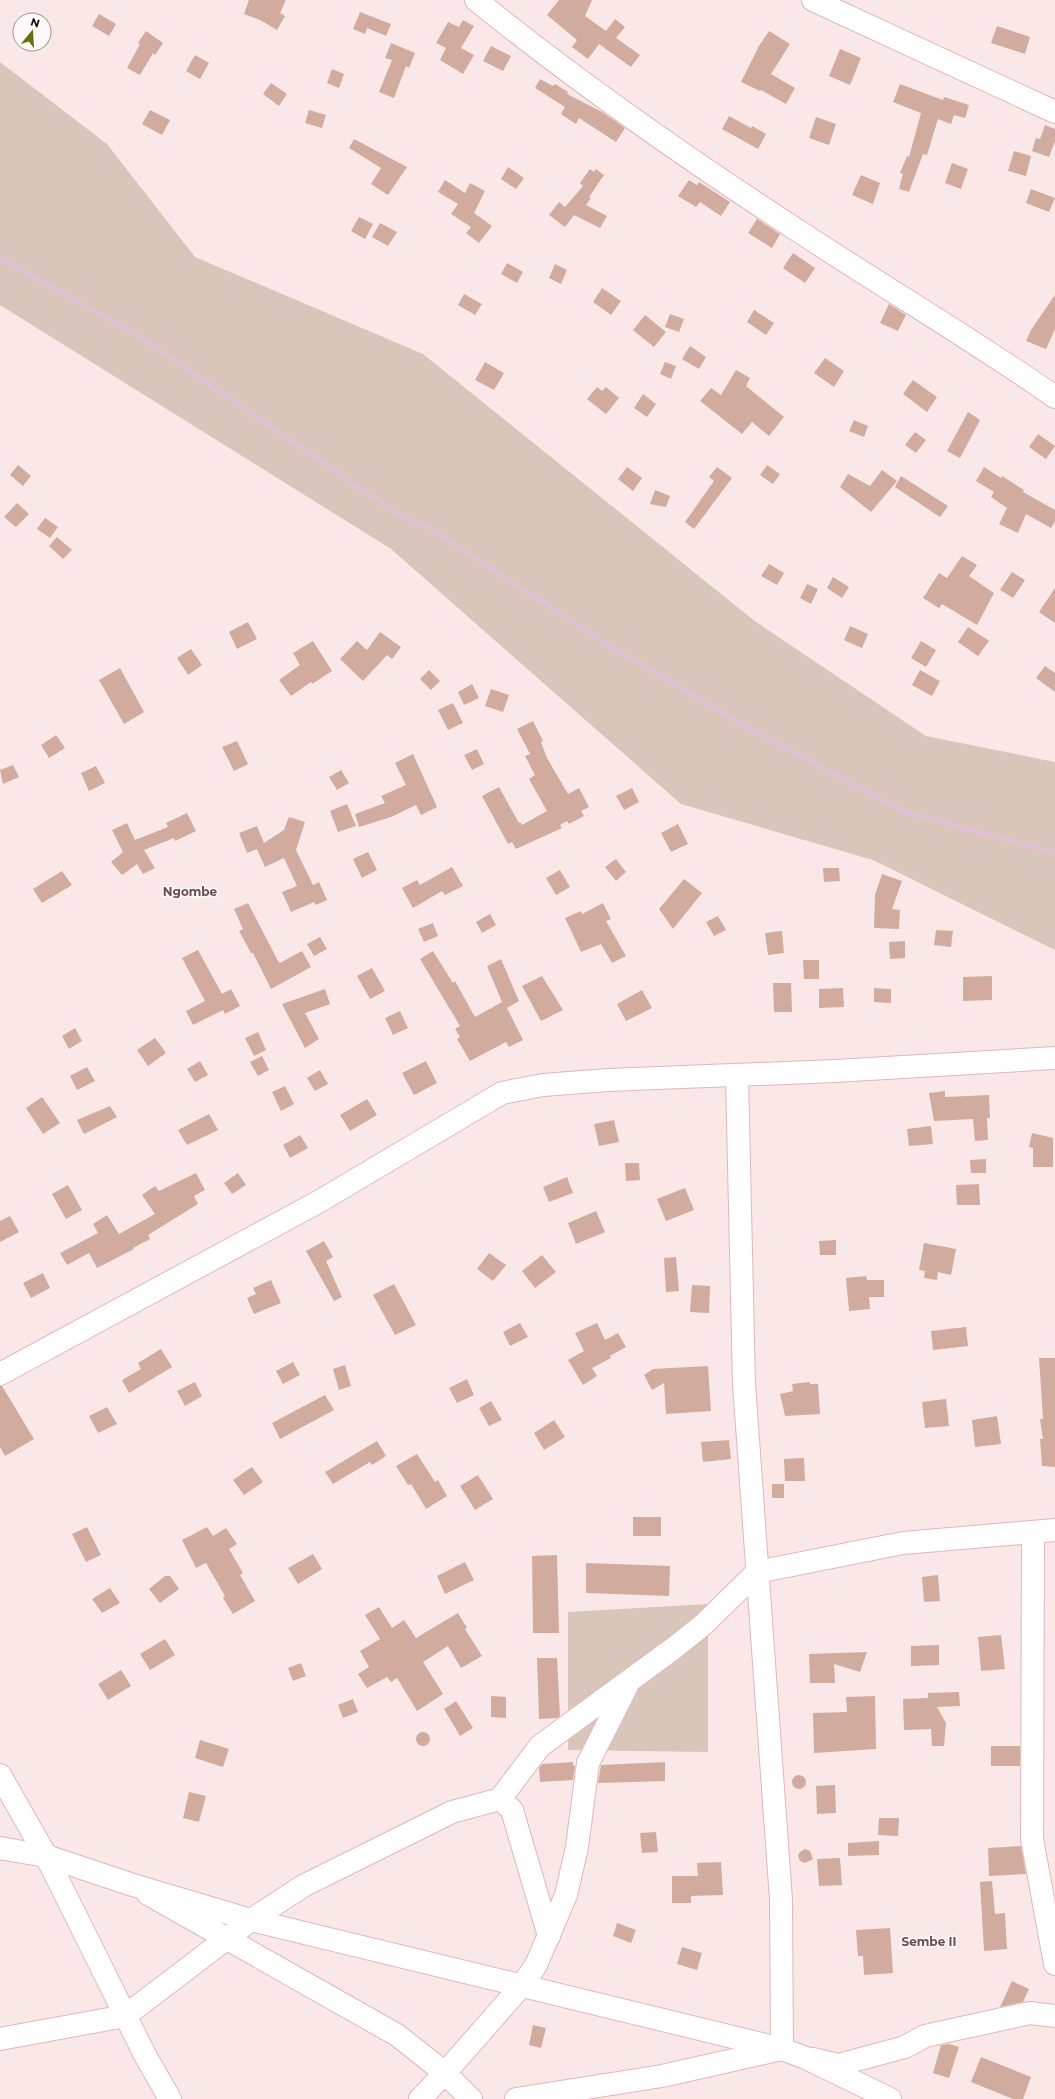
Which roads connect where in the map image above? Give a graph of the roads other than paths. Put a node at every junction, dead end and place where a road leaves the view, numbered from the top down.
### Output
1 (476, 0) edge
2 (813, 0) edge
3 (1055, 112) edge
4 (1055, 397) edge
5 (1055, 1058) edge
6 (737, 1076) junction
7 (0, 1374) edge
8 (1055, 1530) edge
9 (1033, 1532) junction
10 (758, 1572) junction
11 (630, 1681) junction
12 (0, 1776) edge
13 (500, 1799) junction
14 (0, 1848) edge
15 (46, 1856) junction
16 (133, 1885) junction
17 (251, 1920) junction
18 (550, 1936) junction
19 (226, 1940) junction
20 (1055, 1964) edge
21 (523, 1984) junction
22 (126, 2016) junction
23 (1055, 2016) edge
24 (0, 2039) edge
25 (782, 2049) junction
26 (806, 2058) junction
27 (445, 2073) junction
28 (170, 2099) edge
29 (420, 2099) edge
30 (471, 2099) edge
31 (516, 2099) edge
32 (890, 2099) edge

1 - 4 street
2 - 3 street
5 - 6 street
6 - 7 street
6 - 10 street
8 - 9 street
9 - 10 street
9 - 20 street
10 - 11 street
10 - 25 street
11 - 13 street
11 - 18 street
12 - 15 street
13 - 17 street
13 - 18 street
14 - 15 street
15 - 16 street
15 - 22 street
16 - 17 street
16 - 19 street
17 - 19 street
17 - 21 street
18 - 21 street
19 - 22 street
19 - 27 street
21 - 25 street
21 - 27 street
22 - 24 street
22 - 28 street
23 - 26 street
25 - 26 street
25 - 31 street
26 - 32 street
27 - 29 street
27 - 30 street

